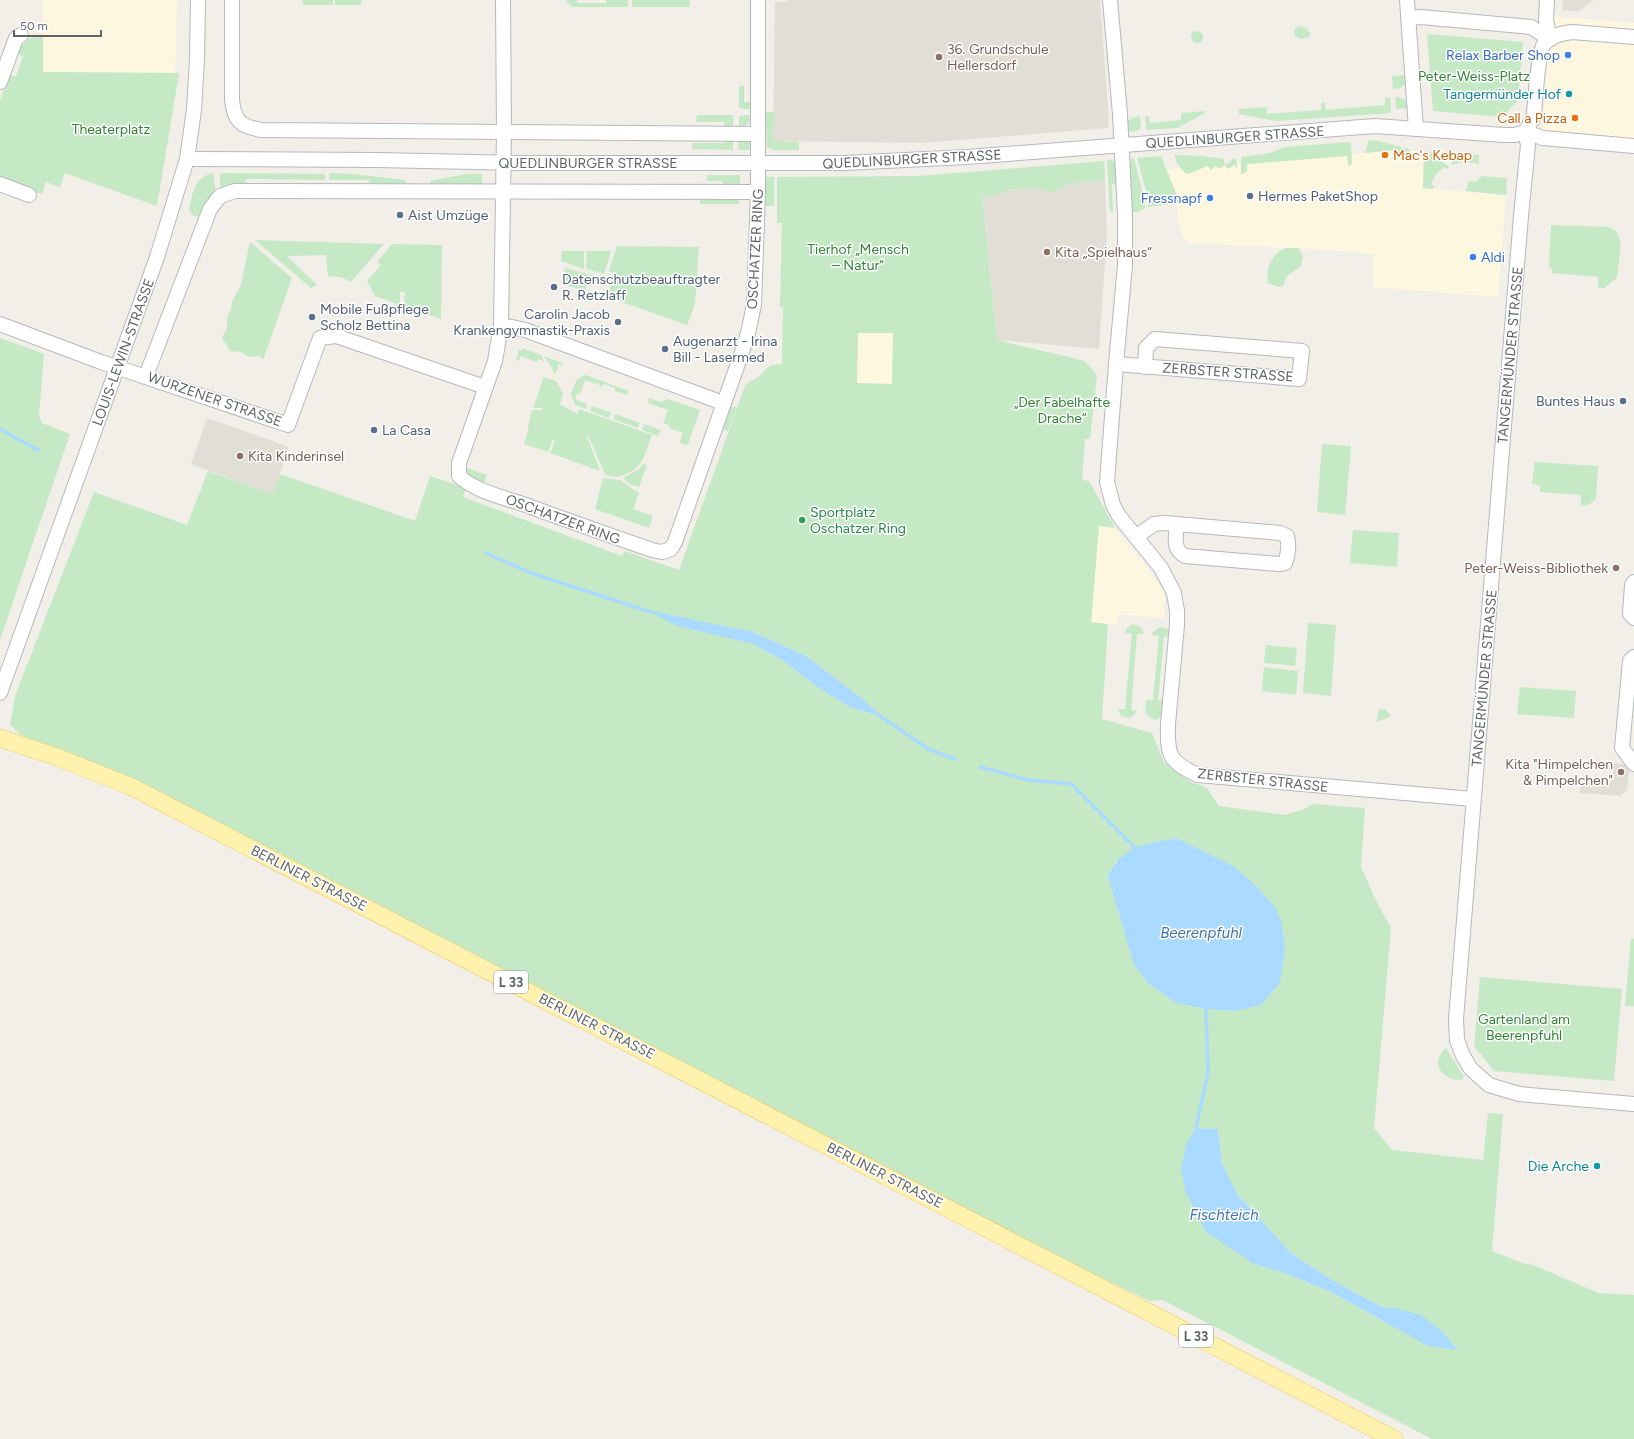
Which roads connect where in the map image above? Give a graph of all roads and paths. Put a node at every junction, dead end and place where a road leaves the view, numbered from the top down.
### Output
1 (198, 0) edge
2 (232, 0) edge
3 (504, 0) edge
4 (758, 0) edge
5 (1110, 0) edge
6 (1407, 0) edge
7 (1547, 0) edge
8 (1408, 18) junction
9 (21, 34) dead end
10 (1634, 37) edge
11 (1550, 39) junction
12 (0, 82) edge
13 (1416, 128) junction
14 (504, 132) junction
15 (1525, 132) junction
16 (758, 134) junction
17 (1122, 146) junction
18 (1634, 146) edge
19 (187, 159) junction
20 (503, 163) junction
21 (758, 163) junction
22 (0, 184) edge
23 (502, 192) junction
24 (758, 192) junction
25 (29, 195) dead end
26 (0, 324) edge
27 (501, 326) junction
28 (1116, 364) junction
29 (118, 366) junction
30 (1145, 367) junction
31 (146, 376) junction
32 (485, 388) junction
33 (723, 403) junction
34 (1177, 524) junction
35 (1136, 537) junction
36 (1634, 582) edge
37 (1634, 618) edge
38 (1634, 657) edge
39 (0, 693) edge
40 (0, 738) edge
41 (1634, 764) edge
42 (1473, 799) junction
43 (1634, 1104) edge
44 (1394, 1439) edge

1 - 19 street, LOUIS-LEWIN-STRASSE
2 - 14 street
3 - 14 street, OSCHATZER RING
4 - 16 street, OSCHATZER RING
5 - 17 street, ZERBSTER STRASSE
6 - 8 street
7 - 11 street
8 - 11 street
8 - 13 street
9 - 12 street
10 - 11 street
11 - 15 street
13 - 15 street, QUEDLINBURGER STRASSE
13 - 17 street, QUEDLINBURGER STRASSE
14 - 16 street
14 - 20 street, OSCHATZER RING
15 - 18 street, QUEDLINBURGER STRASSE
15 - 42 street, TANGERMÜNDER STRASSE
16 - 21 street, OSCHATZER RING
17 - 21 street, QUEDLINBURGER STRASSE
17 - 28 street, ZERBSTER STRASSE
19 - 20 street, QUEDLINBURGER STRASSE
19 - 29 street, LOUIS-LEWIN-STRASSE
20 - 21 street, QUEDLINBURGER STRASSE
20 - 23 street, OSCHATZER RING
21 - 24 street, OSCHATZER RING
22 - 25 street
23 - 24 street, QUEDLINBURGER STRASSE
23 - 27 street, OSCHATZER RING
23 - 31 street, QUEDLINBURGER STRASSE
24 - 33 street, OSCHATZER RING
26 - 29 street, WURZENER STRASSE
27 - 32 street, OSCHATZER RING
27 - 33 street
28 - 30 street, ZERBSTER STRASSE
28 - 35 street, ZERBSTER STRASSE
29 - 31 street, WURZENER STRASSE
29 - 39 street, LOUIS-LEWIN-STRASSE
30 - 30 street, ZERBSTER STRASSE
31 - 32 street, WURZENER STRASSE
32 - 33 street, OSCHATZER RING
34 - 34 street
34 - 35 street
35 - 42 street, ZERBSTER STRASSE
36 - 37 street
38 - 41 street
40 - 44 main road, BERLINER STRASSE / L 33
42 - 43 street, TANGERMÜNDER STRASSE

